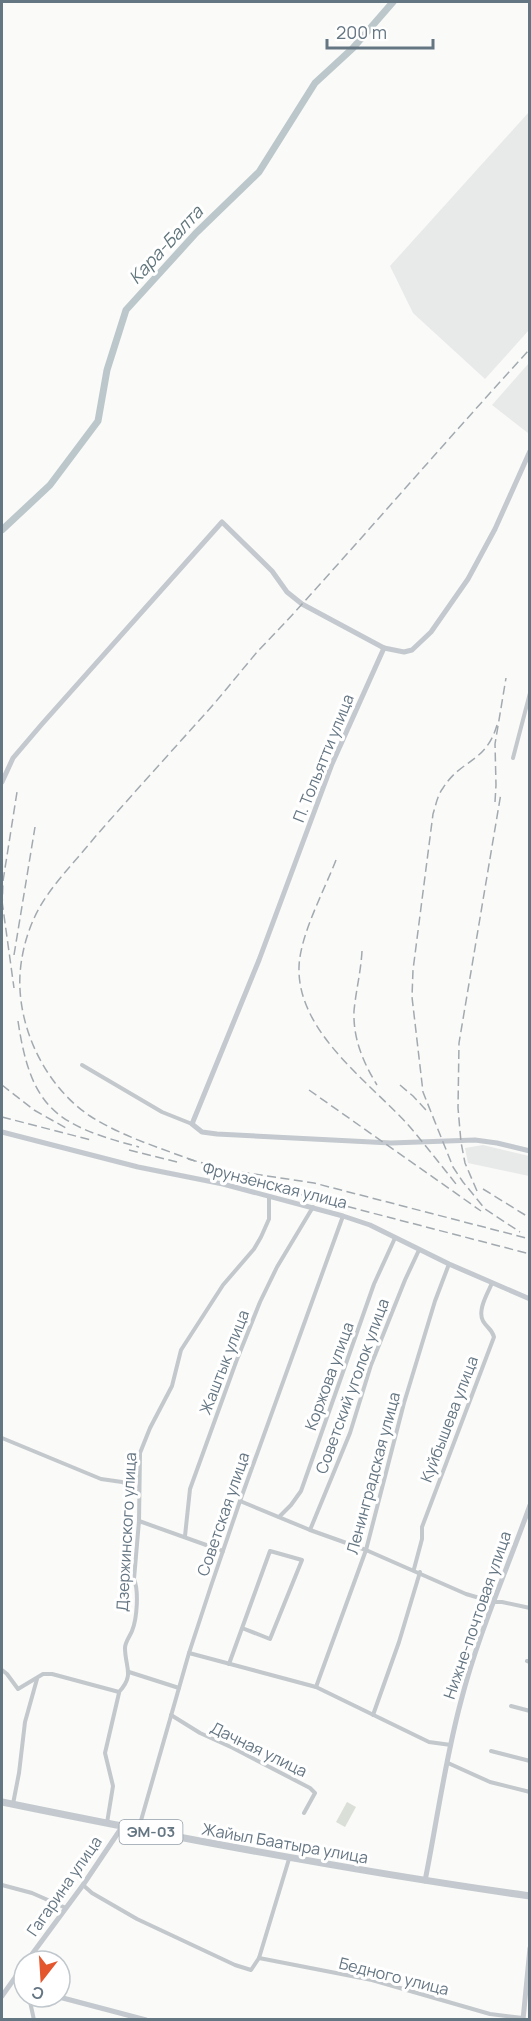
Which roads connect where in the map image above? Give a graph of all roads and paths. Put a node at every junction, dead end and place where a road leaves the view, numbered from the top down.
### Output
1 (530, 451) edge
2 (384, 648) junction
3 (530, 693) edge
4 (513, 758) dead end
5 (2, 782) edge
6 (81, 1065) dead end
7 (192, 1124) junction
8 (2, 1132) edge
9 (530, 1151) edge
10 (269, 1195) junction
11 (313, 1207) junction
12 (344, 1216) junction
13 (395, 1238) junction
14 (419, 1250) junction
15 (449, 1264) junction
16 (492, 1283) junction
17 (530, 1299) edge
18 (2, 1438) edge
19 (138, 1489) junction
20 (240, 1501) junction
21 (530, 1505) edge
22 (279, 1517) junction
23 (139, 1521) junction
24 (310, 1530) junction
25 (185, 1536) junction
26 (366, 1550) junction
27 (223, 1551) junction
28 (414, 1569) junction
29 (420, 1572) junction
30 (493, 1602) junction
31 (530, 1608) edge
32 (242, 1628) junction
33 (189, 1653) junction
34 (230, 1664) junction
35 (2, 1670) edge
36 (129, 1672) junction
37 (37, 1679) junction
38 (316, 1687) junction
39 (179, 1688) junction
40 (119, 1692) junction
41 (511, 1706) dead end
42 (530, 1711) edge
43 (171, 1715) junction
44 (373, 1715) junction
45 (451, 1745) junction
46 (491, 1751) dead end
47 (530, 1761) edge
48 (448, 1763) junction
49 (530, 1792) edge
50 (2, 1802) edge
51 (13, 1802) junction
52 (304, 1813) dead end
53 (107, 1824) junction
54 (122, 1827) junction
55 (140, 1827) junction
56 (289, 1858) junction
57 (426, 1878) junction
58 (2, 1885) edge
59 (83, 1885) junction
60 (530, 1896) edge
61 (66, 1908) junction
62 (530, 1947) edge
63 (37, 1949) edge
64 (259, 1958) junction
65 (12, 1981) edge
66 (2, 1994) edge
67 (72, 2000) edge
68 (146, 2019) edge
69 (523, 2019) edge

1 - 2 street
2 - 5 street
2 - 7 street, П. Тольятти улица
3 - 4 street
6 - 7 street
7 - 9 street
8 - 10 street, Фрунзенская улица
10 - 11 street, Фрунзенская улица
10 - 19 street, Дзержинского улица
11 - 12 street, Фрунзенская улица
11 - 25 street, Жаштык улица
12 - 13 street, Фрунзенская улица
12 - 20 street, Советская улица
13 - 14 street, Фрунзенская улица
13 - 22 street, Коржова улица
14 - 15 street, Фрунзенская улица
14 - 24 street, Советский уголок улица
15 - 16 street, Фрунзенская улица
15 - 26 street, Ленинградская улица
16 - 17 street, Фрунзенская улица
16 - 28 street, Куйбышева улица
18 - 19 street
19 - 23 street, Дзержинского улица
20 - 22 street
20 - 27 street, Советская улица
21 - 30 street, Нижне-почтовая улица
22 - 24 street
23 - 25 street
23 - 36 street, Дзержинского улица
24 - 26 street
25 - 27 street
26 - 28 street
26 - 38 street, Ленинградская улица
27 - 33 street, Советская улица
28 - 29 street
29 - 30 street
29 - 44 street
30 - 31 street
30 - 45 street, Нижне-почтовая улица
32 - 32 street
32 - 34 street
33 - 34 street
33 - 39 street, Советская улица
34 - 38 street
35 - 37 street
36 - 39 street
36 - 40 street, Дзержинского улица
37 - 40 street
37 - 51 street
38 - 44 street
39 - 43 street, Советская улица
40 - 53 street
41 - 42 street
43 - 52 street, Дачная улица
43 - 55 street, Советская улица
44 - 45 street
45 - 48 street, Нижне-почтовая улица
46 - 47 street
48 - 49 street
48 - 57 street, Нижне-почтовая улица
50 - 51 highway, Жайыл Баатыра улица / ЭМ-03
51 - 53 highway, Жайыл Баатыра улица / ЭМ-03
53 - 54 highway, Жайыл Баатыра улица / ЭМ-03
54 - 55 highway, Жайыл Баатыра улица / ЭМ-03
54 - 59 street, Гагарина улица
55 - 56 highway, Жайыл Баатыра улица / ЭМ-03
56 - 57 highway, Жайыл Баатыра улица / ЭМ-03
56 - 64 street
57 - 60 highway, Жайыл Баатыра улица / ЭМ-03
58 - 61 street
59 - 61 street, Гагарина улица
59 - 64 street
61 - 63 street, Гагарина улица
62 - 69 street
64 - 69 street, Бедного улица
65 - 66 street
67 - 68 street

